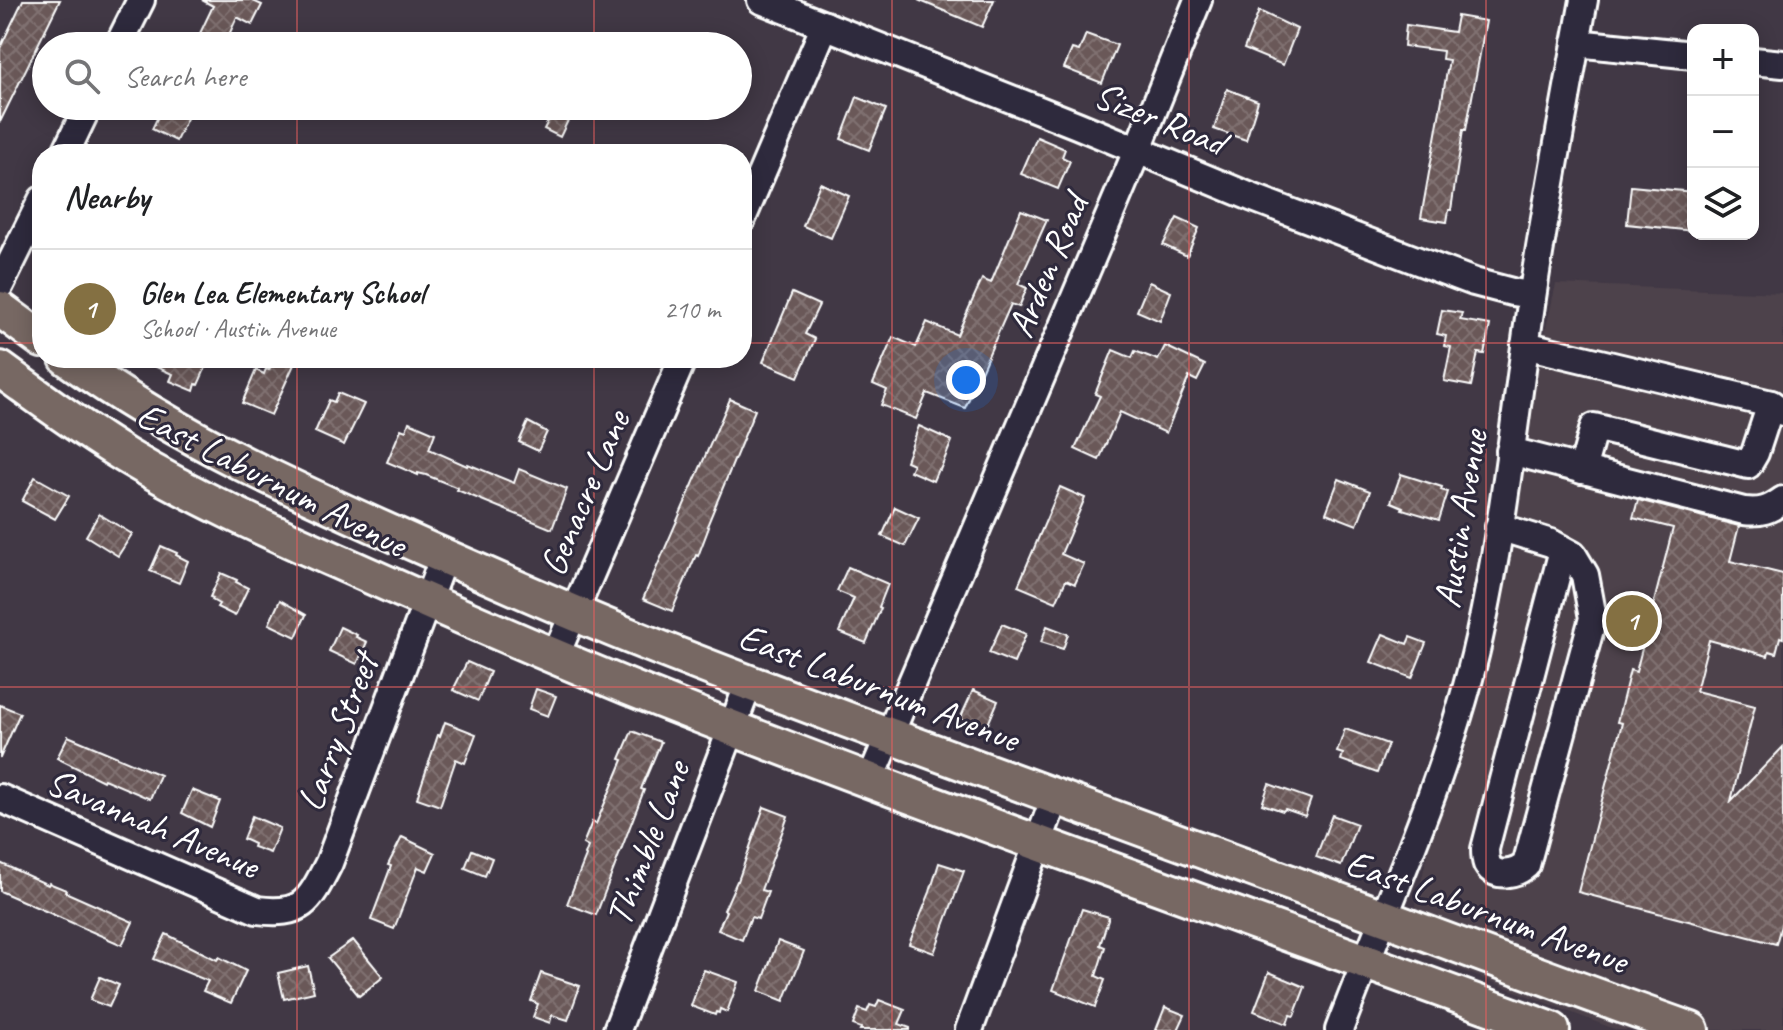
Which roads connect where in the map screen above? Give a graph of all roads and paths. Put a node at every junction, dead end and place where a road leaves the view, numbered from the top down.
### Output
1 (141, 0) edge
2 (761, 0) edge
3 (1198, 0) edge
4 (1584, 0) edge
5 (825, 25) junction
6 (125, 32) edge
7 (1576, 43) junction
8 (1687, 54) edge
9 (1759, 62) edge
10 (1783, 64) edge
11 (81, 120) edge
12 (70, 144) edge
13 (1137, 151) junction
14 (752, 196) edge
15 (32, 220) edge
16 (0, 285) edge
17 (1532, 295) junction
18 (0, 309) edge
19 (32, 333) edge
20 (1525, 345) junction
21 (82, 368) edge
22 (679, 368) edge
23 (0, 369) edge
24 (1777, 408) edge
25 (1510, 451) junction
26 (1582, 470) junction
27 (1783, 500) edge
28 (1499, 527) junction
29 (1563, 550) junction
30 (444, 556) junction
31 (426, 602) junction
32 (575, 613) junction
33 (555, 657) junction
34 (749, 683) junction
35 (731, 728) junction
36 (890, 735) junction
37 (870, 781) junction
38 (1055, 797) junction
39 (0, 798) edge
40 (1039, 844) junction
41 (278, 913) joint
42 (1383, 917) junction
43 (1365, 961) junction
44 (617, 1030) edge
45 (969, 1030) edge
46 (1339, 1030) edge
47 (1552, 1030) edge
48 (1691, 1030) edge

1 - 6 street
2 - 5 street, Sizer Road
3 - 13 street, Arden Road
4 - 7 street, Austin Avenue
5 - 13 street, Sizer Road
5 - 14 street
7 - 8 street
7 - 17 street, Austin Avenue
9 - 10 street
11 - 12 street
13 - 17 street, Sizer Road
13 - 36 street, Arden Road
15 - 16 street
17 - 20 street, Austin Avenue
18 - 19 main road
20 - 24 street
20 - 25 street, Austin Avenue
21 - 30 main road, East Laburnum Avenue
22 - 32 street, Genacre Lane
23 - 31 main road, East Laburnum Avenue
24 - 26 street
25 - 26 street
25 - 28 street, Austin Avenue
26 - 27 street
28 - 29 street
28 - 42 street, Austin Avenue
29 - 29 street
30 - 31 street, Larry Street
30 - 32 main road, East Laburnum Avenue
31 - 33 main road, East Laburnum Avenue
31 - 41 street, Larry Street
32 - 33 street, Genacre Lane
32 - 34 main road, East Laburnum Avenue
33 - 35 main road, East Laburnum Avenue
34 - 35 street, Thimble Lane
34 - 36 main road, East Laburnum Avenue
35 - 37 main road, East Laburnum Avenue
35 - 44 street, Thimble Lane
36 - 37 street, Arden Road
36 - 38 main road, East Laburnum Avenue
37 - 40 main road, East Laburnum Avenue
38 - 40 street
38 - 42 main road, East Laburnum Avenue
39 - 41 street, Savannah Avenue
40 - 43 main road, East Laburnum Avenue
40 - 45 street
42 - 43 street, Austin Avenue
42 - 48 main road, East Laburnum Avenue
43 - 46 street, Austin Avenue
43 - 47 main road, East Laburnum Avenue

